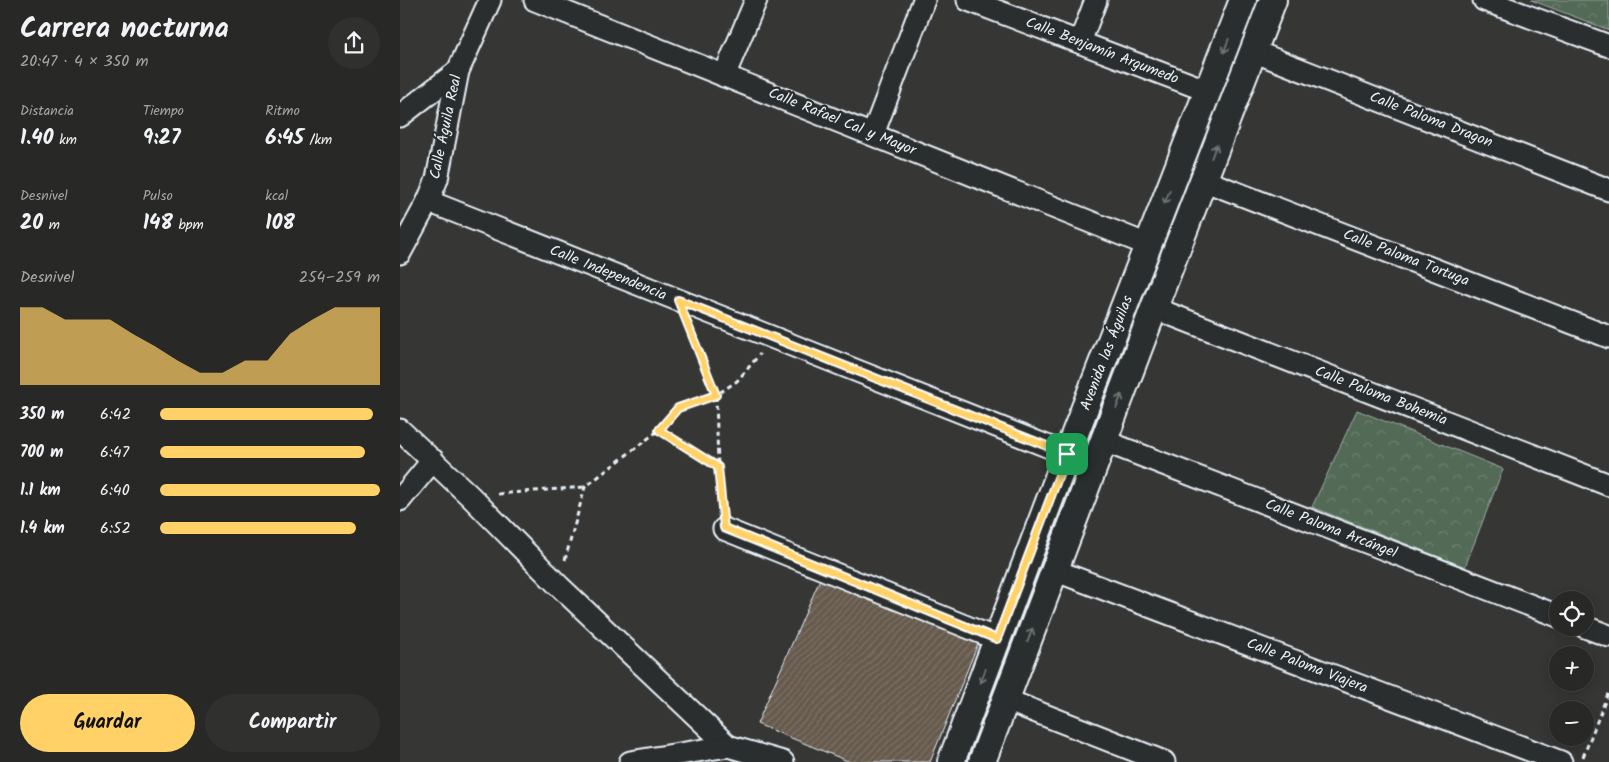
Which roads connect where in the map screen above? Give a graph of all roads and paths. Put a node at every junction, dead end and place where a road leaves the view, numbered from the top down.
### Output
1 (490, 0) edge
2 (534, 0) edge
3 (756, 0) edge
4 (924, 0) edge
5 (968, 0) edge
6 (1096, 0) edge
7 (1243, 0) edge
8 (1273, 0) edge
9 (1484, 0) edge
10 (576, 8) edge
11 (1080, 42) junction
12 (1609, 46) edge
13 (1253, 51) junction
14 (458, 71) junction
15 (724, 76) junction
16 (1208, 92) junction
17 (400, 116) edge
18 (873, 134) junction
19 (1203, 180) junction
20 (1609, 190) edge
21 (428, 201) junction
22 (1148, 245) junction
23 (400, 253) edge
24 (678, 300) junction
25 (1154, 308) junction
26 (1609, 337) edge
27 (774, 338) junction
28 (716, 395) junction
29 (400, 430) edge
30 (659, 430) junction
31 (1104, 441) junction
32 (1067, 454) junction
33 (433, 460) junction
34 (718, 467) junction
35 (1609, 484) edge
36 (585, 487) junction
37 (470, 496) junction
38 (400, 500) edge
39 (724, 528) joint
40 (1054, 570) junction
41 (558, 585) junction
42 (1549, 613) edge
43 (1594, 630) edge
44 (1609, 636) edge
45 (997, 639) junction
46 (1609, 691) edge
47 (1006, 700) junction
48 (728, 746) junction
49 (630, 762) edge
50 (783, 762) edge
51 (951, 762) edge
52 (982, 762) edge
53 (1164, 762) edge
54 (1560, 762) edge
55 (1581, 762) edge

1 - 14 street, Calle Águila Real
2 - 10 street, Calle Rafael Cal y Mayor
3 - 15 street
4 - 18 street
5 - 11 street, Calle Benjamín Argumedo
6 - 11 street
7 -> 16 street, Avenida las Águilas
8 - 13 street, Avenida las Águilas
9 - 12 street
10 - 15 street, Calle Rafael Cal y Mayor
11 - 16 street, Calle Benjamín Argumedo
19 -> 13 street, Avenida las Águilas
13 - 20 street, Calle Paloma Dragon
14 - 17 street
14 - 21 street, Calle Águila Real
15 - 18 street, Calle Rafael Cal y Mayor
16 -> 22 street, Avenida las Águilas
18 - 22 street, Calle Rafael Cal y Mayor
19 - 25 street, Avenida las Águilas
19 - 26 street, Calle Paloma Tortuga
21 - 23 street, Calle Águila Real
21 - 24 street, Calle Independencia
22 - 32 street, Avenida las Águilas
24 - 27 street, Calle Independencia
24 - 28 path
31 -> 25 street, Avenida las Águilas
25 - 35 street, Calle Paloma Bohemia
27 - 28 path
27 - 32 street, Calle Independencia
28 - 30 path
28 - 34 path
29 - 33 street
30 - 34 path
30 - 36 path
31 - 40 street, Avenida las Águilas
31 - 42 street, Calle Paloma Arcángel
32 - 45 street, Avenida las Águilas
33 - 37 street
33 - 38 street
34 - 39 path
36 - 37 path
36 - 41 path
37 - 41 street
39 - 45 street
47 -> 40 street, Avenida las Águilas
40 - 54 street, Calle Paloma Viajera
41 - 48 street
43 - 44 street
45 -> 51 street, Avenida las Águilas
46 - 55 path
47 - 52 street, Avenida las Águilas
47 - 53 street
48 - 49 street
48 - 50 street

